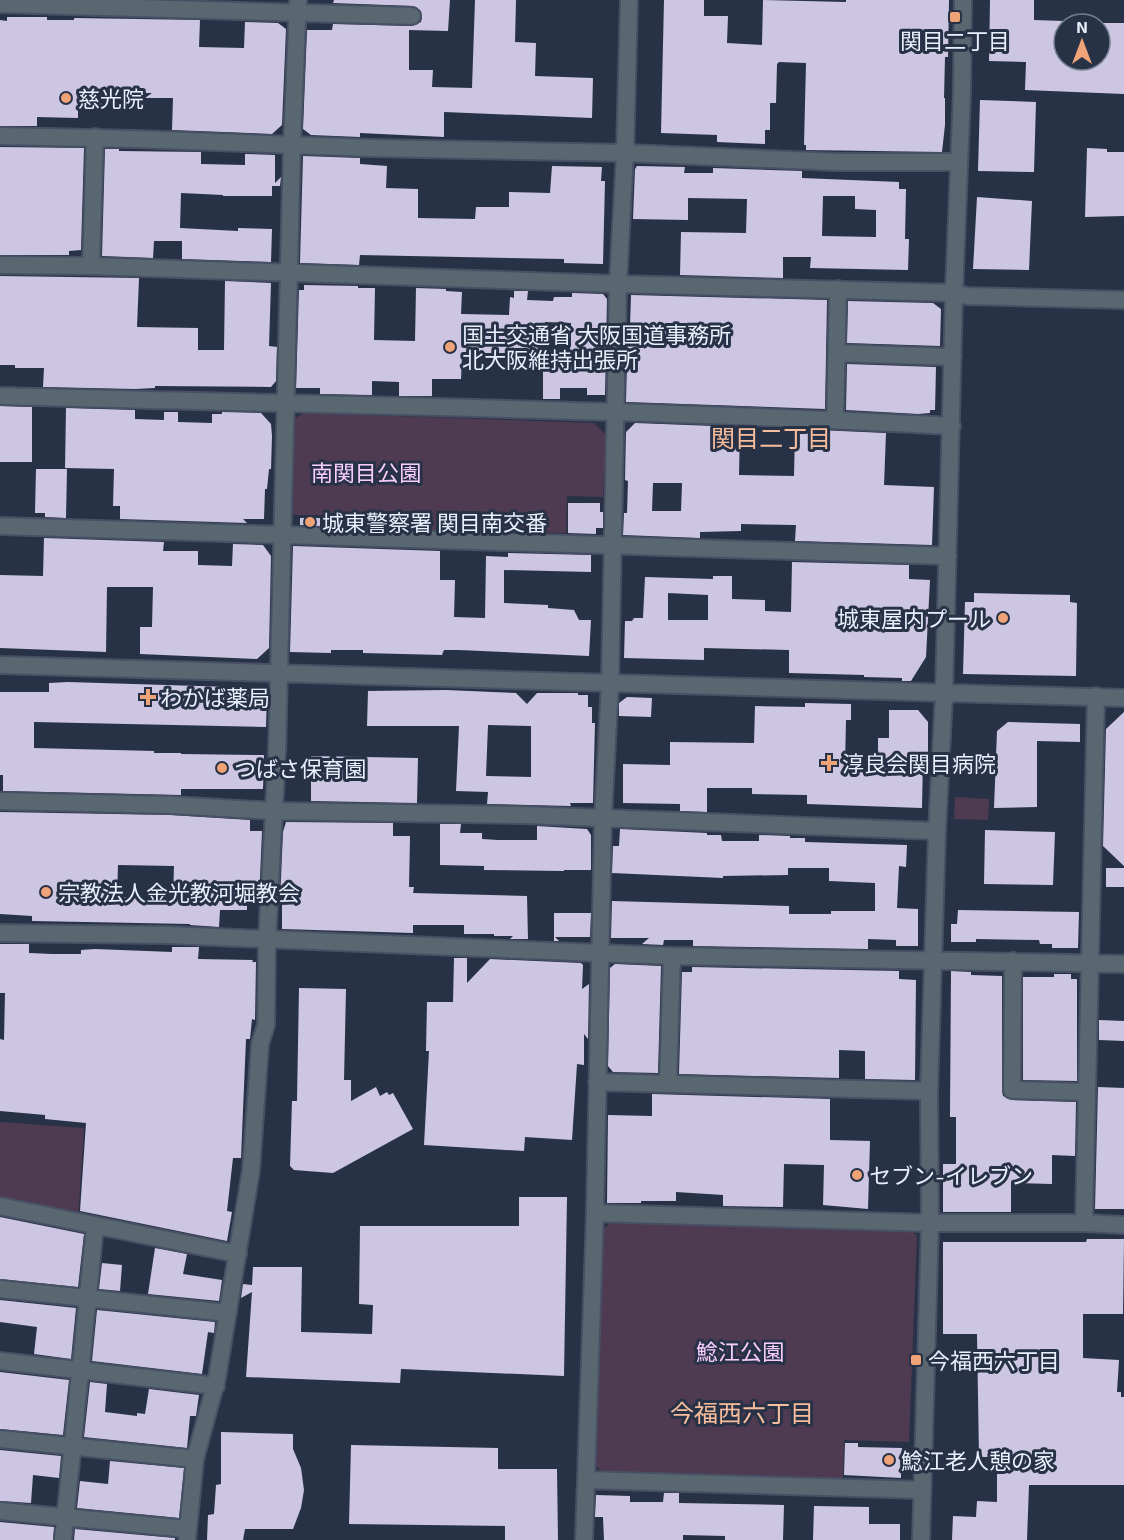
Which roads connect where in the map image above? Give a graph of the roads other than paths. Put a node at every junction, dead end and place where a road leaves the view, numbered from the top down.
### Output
1 (629, 0) edge
2 (963, 0) edge
3 (0, 4) edge
4 (298, 6) edge
5 (412, 16) dead end
6 (0, 136) edge
7 (95, 137) junction
8 (292, 145) junction
9 (625, 153) junction
10 (958, 162) junction
11 (0, 265) edge
12 (91, 266) junction
13 (288, 274) junction
14 (618, 284) junction
15 (838, 290) junction
16 (954, 293) junction
17 (1124, 300) edge
18 (837, 354) junction
19 (953, 357) junction
20 (0, 396) edge
21 (286, 404) junction
22 (615, 412) junction
23 (835, 420) junction
24 (952, 426) junction
25 (0, 526) edge
26 (282, 535) junction
27 (613, 547) junction
28 (948, 556) junction
29 (0, 665) edge
30 (279, 675) junction
31 (610, 683) junction
32 (944, 694) junction
33 (1096, 696) junction
34 (1124, 698) edge
35 (0, 801) edge
36 (274, 812) junction
37 (603, 818) junction
38 (938, 831) junction
39 (0, 933) edge
40 (267, 941) junction
41 (601, 952) junction
42 (672, 956) junction
43 (934, 960) junction
44 (1013, 962) junction
45 (1090, 963) junction
46 (1124, 964) edge
47 (597, 1082) junction
48 (668, 1084) junction
49 (929, 1091) junction
50 (1087, 1092) junction
51 (0, 1206) edge
52 (595, 1213) junction
53 (930, 1222) junction
54 (1084, 1222) junction
55 (1124, 1225) edge
56 (95, 1226) junction
57 (238, 1254) junction
58 (0, 1289) edge
59 (88, 1298) junction
60 (228, 1313) junction
61 (0, 1361) edge
62 (81, 1371) junction
63 (216, 1386) junction
64 (0, 1439) edge
65 (72, 1448) junction
66 (195, 1459) junction
67 (586, 1480) junction
68 (922, 1490) junction
69 (0, 1511) edge
70 (65, 1518) junction
71 (188, 1534) edge
72 (63, 1540) edge
73 (584, 1540) edge
74 (921, 1540) edge

1 - 9 street
2 - 10 street
3 - 4 street
4 - 5 street
4 - 8 street
6 - 7 street
7 - 8 street
7 - 12 street
8 - 9 street
8 - 13 street
9 - 10 street
9 - 14 street
10 - 16 street
11 - 12 street
12 - 13 street
13 - 14 street
13 - 21 street
14 - 15 street
14 - 22 street
15 - 16 street
15 - 18 street
16 - 17 street
16 - 19 street
18 - 19 street
18 - 23 street
19 - 24 street
20 - 21 street
21 - 22 street
21 - 26 street
22 - 23 street
22 - 27 street
23 - 24 street
24 - 28 street
25 - 26 street
26 - 27 street
26 - 30 street
27 - 28 street
27 - 31 street
28 - 32 street
29 - 30 street
30 - 31 street
30 - 36 street
31 - 32 street
31 - 37 street
32 - 33 street
32 - 38 street
33 - 34 street
33 - 45 street
35 - 36 street
36 - 37 street
36 - 40 street
37 - 38 street
37 - 41 street
38 - 43 street
39 - 40 street
40 - 41 street
40 - 57 street
41 - 42 street
41 - 47 street
42 - 43 street
42 - 48 street
43 - 44 street
43 - 49 street
44 - 45 street
44 - 50 street
45 - 46 street
45 - 50 street
47 - 48 street
47 - 52 street
48 - 49 street
49 - 53 street
50 - 54 street
51 - 56 street
52 - 53 street
52 - 67 street
53 - 54 street
53 - 68 street
54 - 55 street
56 - 57 street
56 - 59 street
57 - 60 street
58 - 59 street
59 - 60 street
59 - 62 street
60 - 63 street
61 - 62 street
62 - 63 street
62 - 65 street
63 - 66 street
64 - 65 street
65 - 66 street
65 - 70 street
66 - 71 street
67 - 68 street
67 - 73 street
68 - 74 street
69 - 70 street
70 - 71 street
70 - 72 street

